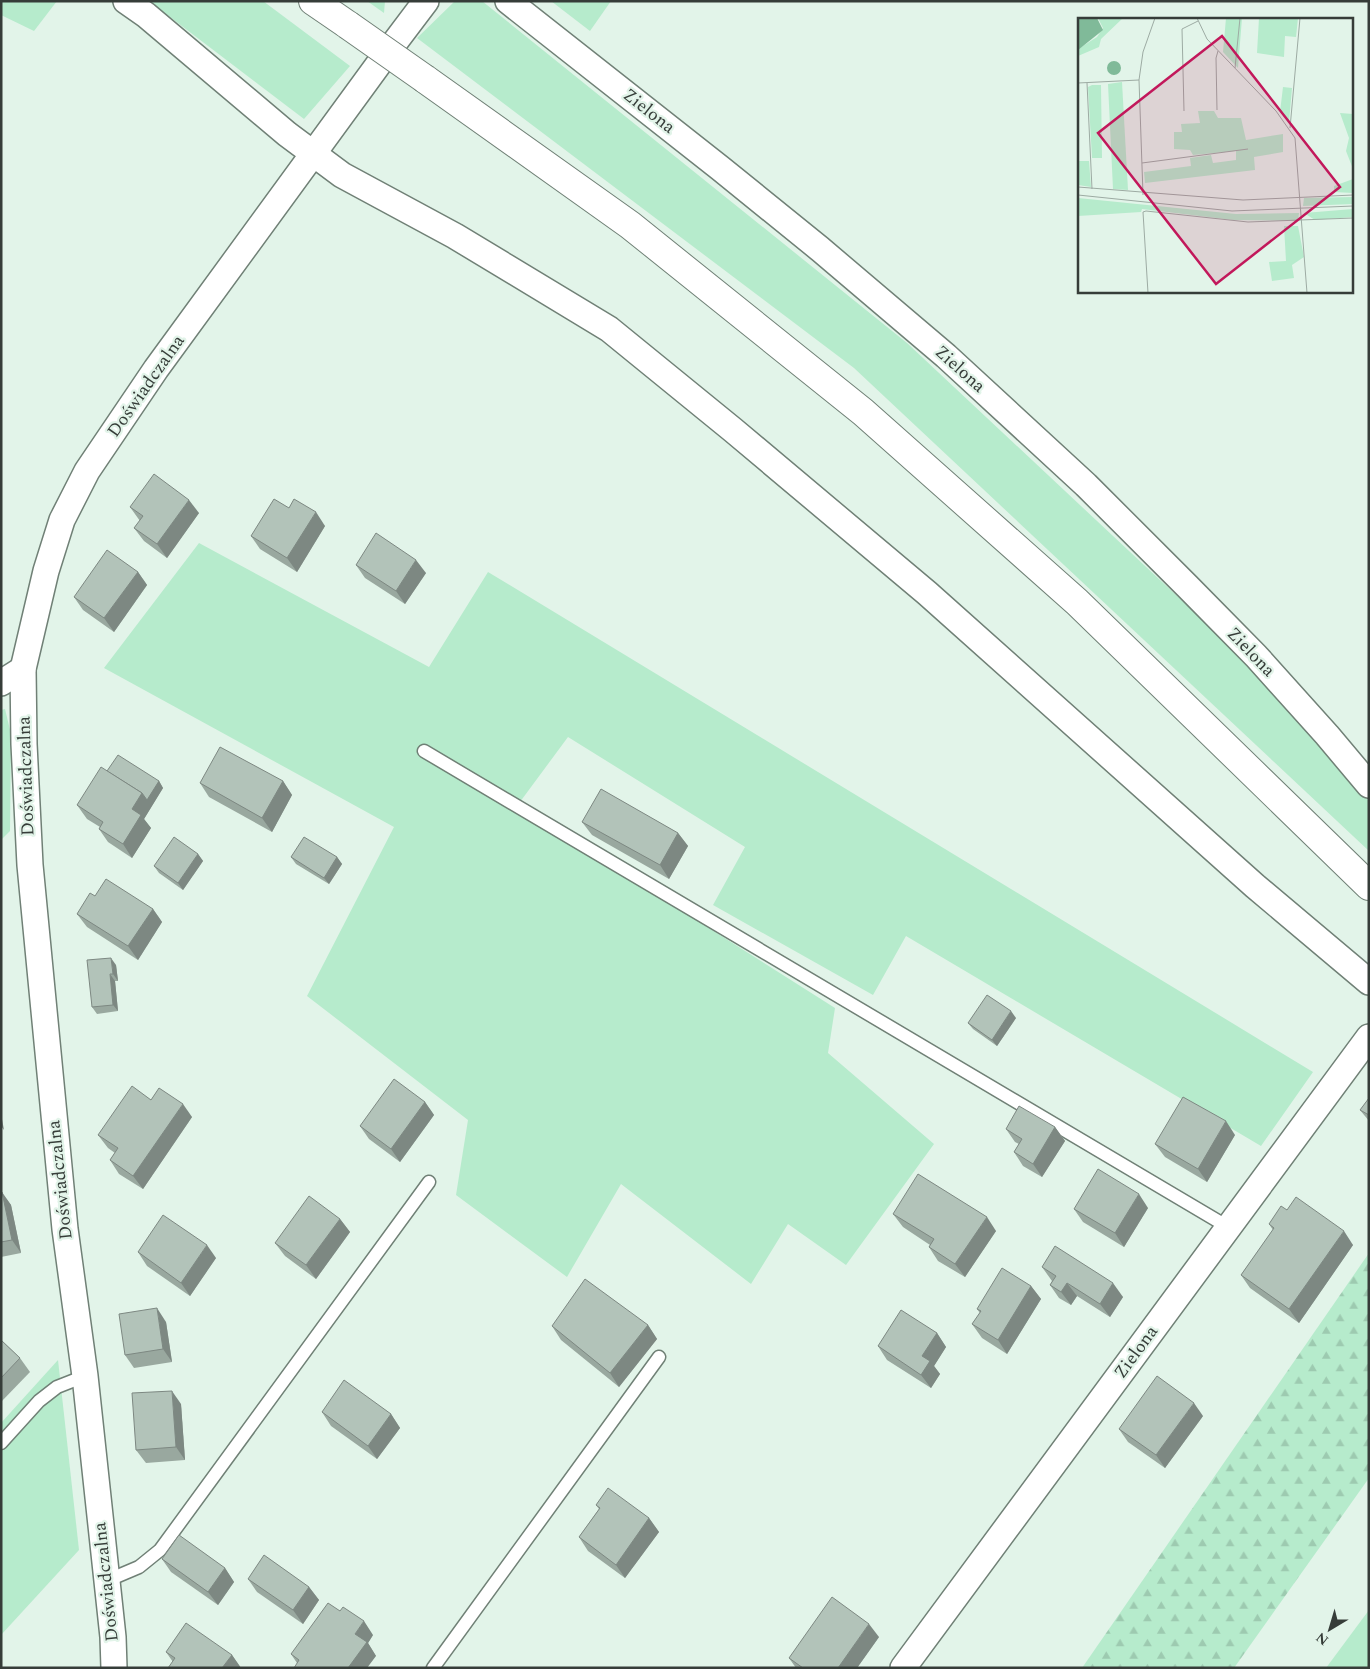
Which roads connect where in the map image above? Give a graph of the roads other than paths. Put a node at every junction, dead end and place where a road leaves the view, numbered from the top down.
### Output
1 (126, 1) edge
2 (314, 1) edge
3 (426, 1) edge
4 (508, 1) edge
5 (313, 154) junction
6 (24, 669) junction
7 (1, 683) edge
8 (424, 751) dead end
9 (1369, 785) edge
10 (1369, 886) edge
11 (1369, 982) edge
12 (1369, 1037) edge
13 (430, 1182) dead end
14 (1228, 1227) junction
15 (659, 1357) dead end
16 (85, 1376) junction
17 (1, 1443) edge
18 (106, 1581) junction
19 (114, 1668) edge
20 (433, 1668) edge
21 (903, 1668) edge

1 - 5 street
2 - 10 main road, bridge
3 - 5 street, Doświadczalna
4 - 9 street, Zielona
5 - 6 street, Doświadczalna
5 - 11 street
6 - 7 street
6 - 16 street, Doświadczalna
8 - 14 lane
12 - 14 street, Zielona
13 - 18 lane
14 - 21 street, Zielona
15 - 20 lane
16 - 17 lane
16 - 18 street, Doświadczalna
18 - 19 street, Doświadczalna

